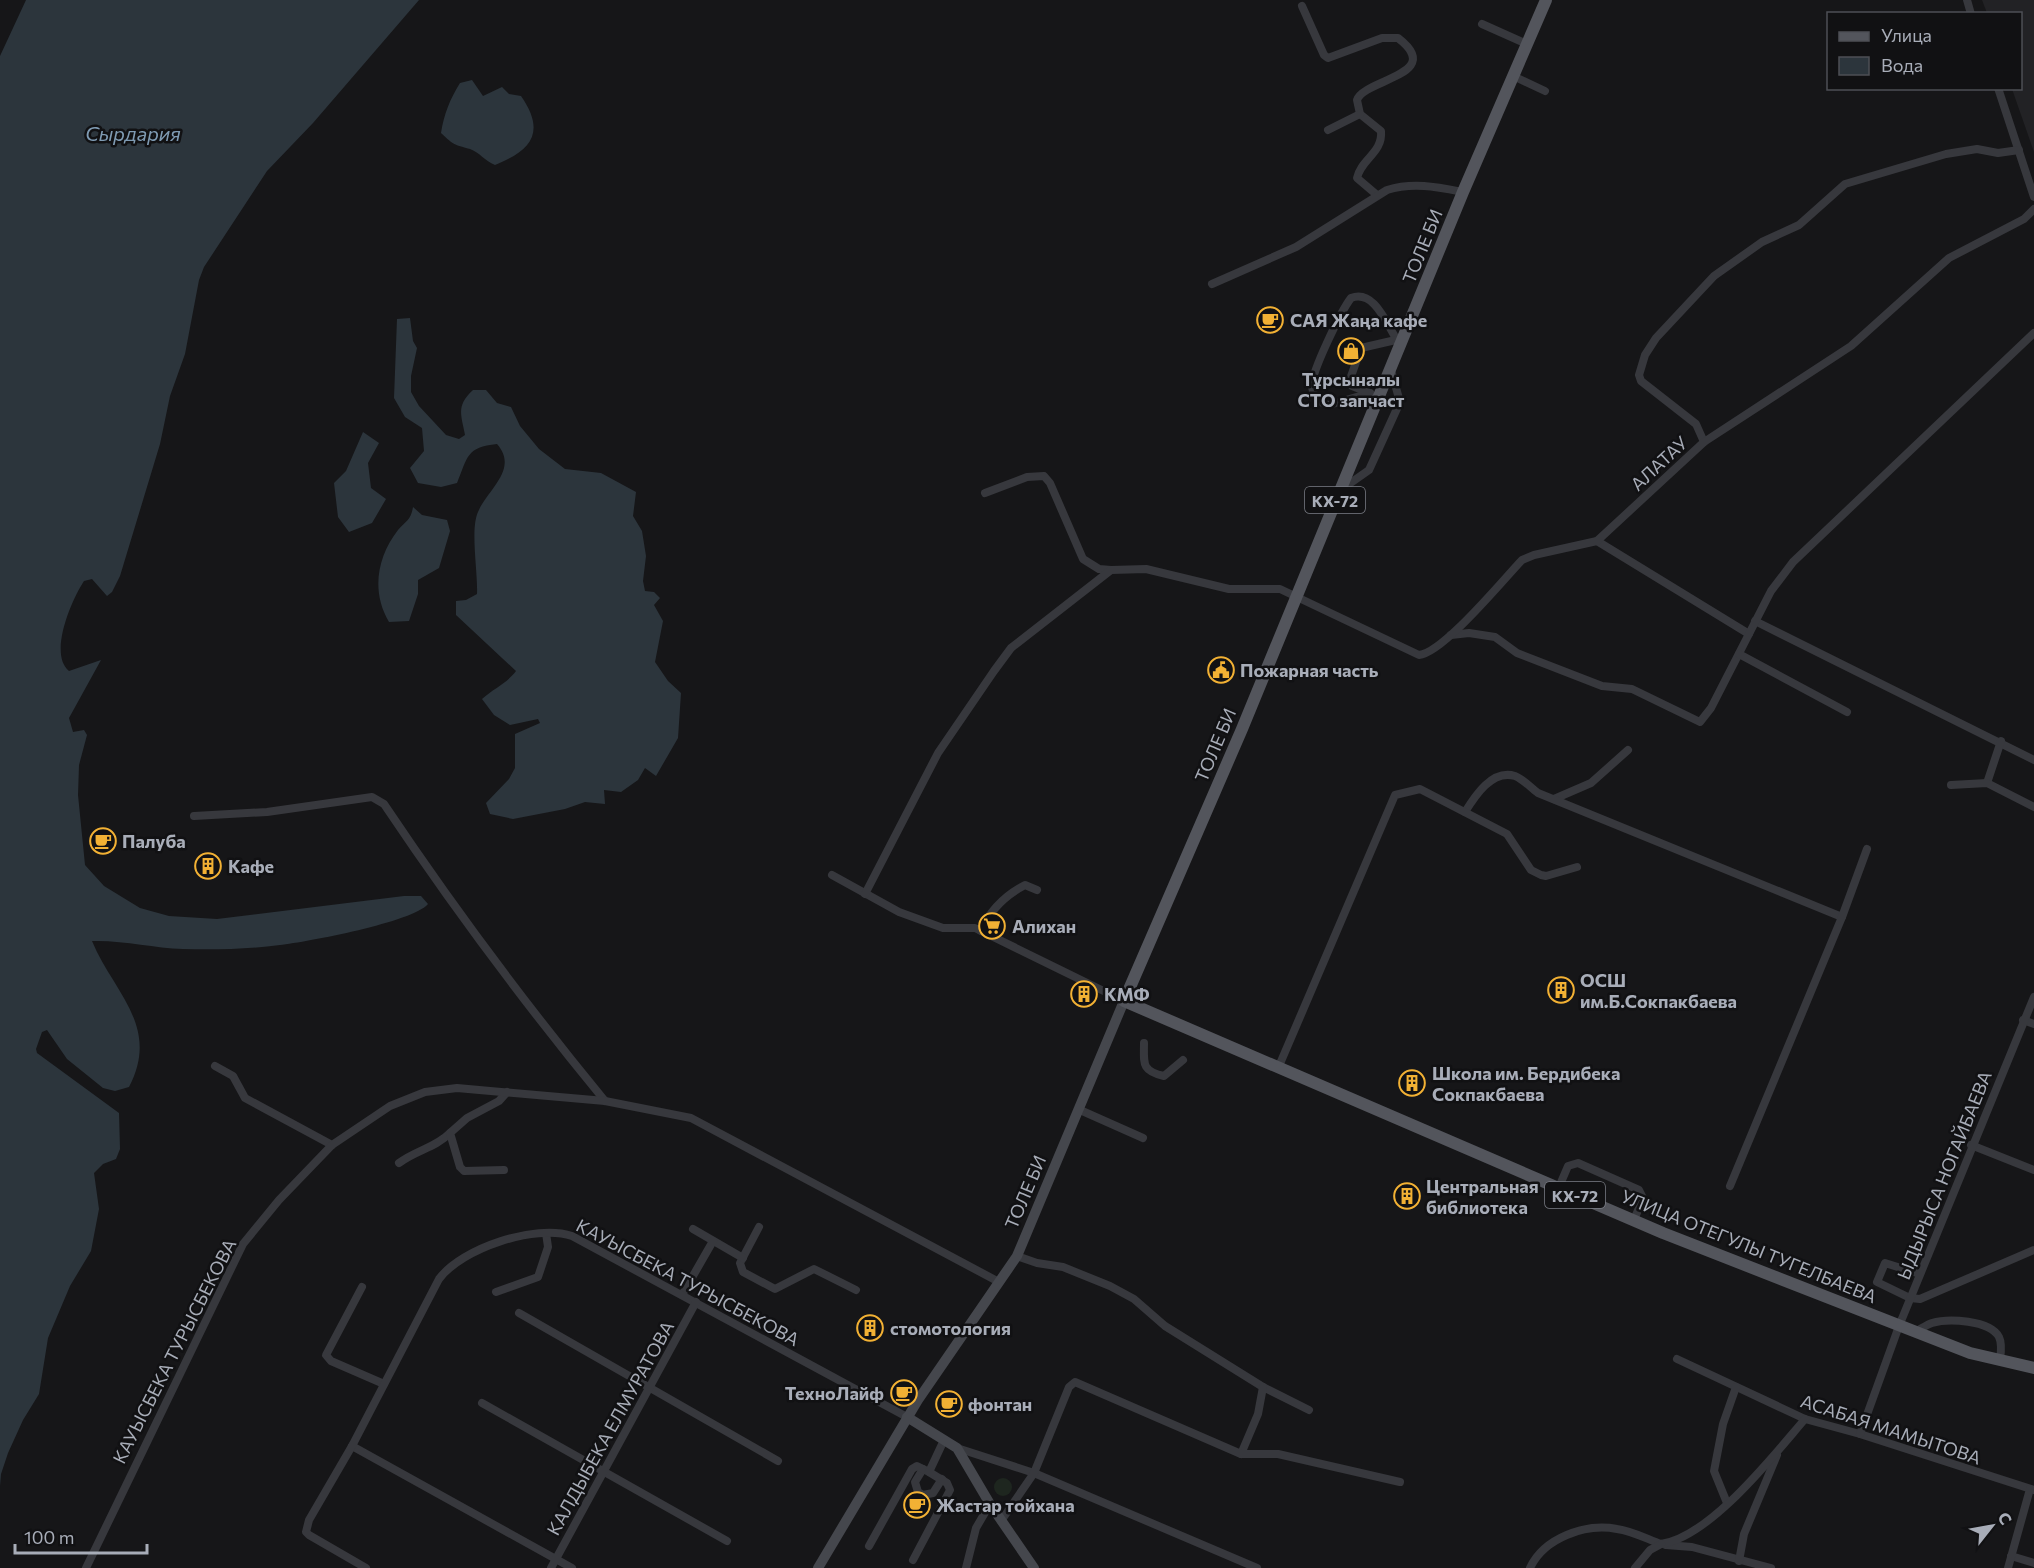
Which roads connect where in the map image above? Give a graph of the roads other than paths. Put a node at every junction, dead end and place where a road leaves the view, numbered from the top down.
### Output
1 (1546, 0) edge
2 (1302, 6) dead end
3 (1482, 24) dead end
4 (1527, 44) junction
5 (1513, 76) junction
6 (1999, 90) edge
7 (1545, 91) dead end
8 (1360, 114) junction
9 (1328, 130) dead end
10 (2019, 150) junction
11 (1462, 192) junction
12 (1377, 195) junction
13 (2034, 197) edge
14 (2034, 209) edge
15 (1212, 284) dead end
16 (2034, 333) edge
17 (1400, 339) junction
18 (1390, 369) junction
19 (1374, 395) junction
20 (1704, 442) junction
21 (1339, 491) junction
22 (984, 493) dead end
23 (1597, 541) junction
24 (1111, 570) junction
25 (1297, 596) junction
26 (1755, 621) junction
27 (1749, 634) junction
28 (1451, 635) junction
29 (1739, 654) junction
30 (1847, 712) dead end
31 (2001, 741) junction
32 (1628, 750) dead end
33 (2034, 760) edge
34 (1987, 783) junction
35 (1952, 785) dead end
36 (1554, 799) junction
37 (2034, 807) edge
38 (1465, 812) junction
39 (194, 816) dead end
40 (1867, 849) dead end
41 (1577, 867) dead end
42 (832, 875) dead end
43 (1037, 890) dead end
44 (865, 894) junction
45 (1842, 917) junction
46 (981, 931) junction
47 (2034, 997) edge
48 (1124, 1001) junction
49 (2023, 1020) junction
50 (2034, 1024) edge
51 (1144, 1043) dead end
52 (1183, 1059) dead end
53 (215, 1066) dead end
54 (1279, 1066) junction
55 (507, 1092) junction
56 (605, 1101) junction
57 (1080, 1110) junction
58 (450, 1133) junction
59 (1143, 1138) dead end
60 (332, 1145) junction
61 (1971, 1145) junction
62 (399, 1162) dead end
63 (504, 1170) dead end
64 (2034, 1170) edge
65 (1730, 1186) dead end
66 (1558, 1187) junction
67 (1634, 1220) junction
68 (759, 1227) dead end
69 (693, 1229) dead end
70 (546, 1233) junction
71 (713, 1241) junction
72 (2034, 1250) edge
73 (1017, 1256) junction
74 (743, 1258) junction
75 (1920, 1274) junction
76 (999, 1282) junction
77 (362, 1287) dead end
78 (855, 1290) dead end
79 (496, 1292) dead end
80 (682, 1295) junction
81 (1910, 1298) junction
82 (696, 1302) junction
83 (519, 1312) dead end
84 (1899, 1326) junction
85 (1915, 1332) junction
86 (1677, 1359) dead end
87 (2001, 1360) junction
88 (2034, 1368) edge
89 (384, 1384) junction
90 (650, 1387) junction
91 (1263, 1387) junction
92 (1736, 1387) junction
93 (482, 1403) dead end
94 (1309, 1410) dead end
95 (1805, 1419) junction
96 (905, 1421) junction
97 (1860, 1434) junction
98 (945, 1440) junction
99 (352, 1446) junction
100 (957, 1448) junction
101 (1780, 1448) junction
102 (1241, 1454) junction
103 (778, 1461) dead end
104 (603, 1470) junction
105 (926, 1471) junction
106 (1034, 1473) junction
107 (942, 1479) junction
108 (1400, 1482) dead end
109 (2032, 1489) edge
110 (1727, 1503) junction
111 (990, 1504) junction
112 (1001, 1521) junction
113 (727, 1541) dead end
114 (1663, 1544) junction
115 (869, 1546) dead end
116 (2012, 1556) junction
117 (556, 1559) junction
118 (913, 1560) dead end
119 (2034, 1563) edge
120 (1741, 1564) edge
121 (87, 1568) edge
122 (366, 1568) edge
123 (551, 1568) edge
124 (572, 1568) edge
125 (818, 1568) edge
126 (966, 1568) edge
127 (1034, 1568) edge
128 (1257, 1568) edge
129 (1530, 1568) edge
130 (1635, 1568) edge
131 (1771, 1568) edge
132 (2008, 1568) edge

1 - 4 main road, ТОЛЕ БИ / КХ-72
2 - 8 street
3 - 4 street
4 - 5 main road, ТОЛЕ БИ / КХ-72
5 - 7 street
5 - 11 main road, ТОЛЕ БИ / КХ-72
6 - 10 street
8 - 9 street
8 - 12 street
10 - 13 street
10 - 20 street
11 - 12 street
11 - 17 main road, ТОЛЕ БИ / КХ-72
12 - 15 street
14 - 20 street, АЛАТАУ
16 - 26 street
17 - 18 main road, ТОЛЕ БИ / КХ-72
17 - 19 street
17 - 19 street
18 - 19 main road, ТОЛЕ БИ / КХ-72
18 - 21 street
19 - 21 main road, ТОЛЕ БИ / КХ-72
20 - 23 street, АЛАТАУ
21 - 25 main road, ТОЛЕ БИ / КХ-72
22 - 24 street
23 - 27 street
23 - 28 street
24 - 25 street
24 - 44 street
25 - 28 street
25 - 48 main road, ТОЛЕ БИ / КХ-72
26 - 27 street
26 - 31 street
27 - 29 street
28 - 29 street
29 - 30 street
31 - 33 street
31 - 34 street
32 - 36 street
34 - 35 street
34 - 37 street
36 - 38 street
36 - 45 street
38 - 41 street
38 - 54 street
39 - 56 street
40 - 45 street
42 - 44 street
43 - 46 street
44 - 46 street
45 - 65 street
46 - 48 street
47 - 49 street, ЫДЫРЫСА НОГАЙБАЕВА
48 - 54 main road, УЛИЦА ОТЕГУЛЫ ТУГЕЛБАЕВА / КХ-72
48 - 57 street, ТОЛЕ БИ
49 - 50 street
49 - 61 street, ЫДЫРЫСА НОГАЙБАЕВА
51 - 52 street
53 - 60 street
54 - 66 main road, УЛИЦА ОТЕГУЛЫ ТУГЕЛБАЕВА / КХ-72
55 - 56 street, КАУЫСБЕКА ТУРЫСБЕКОВА
55 - 58 street
55 - 60 street, КАУЫСБЕКА ТУРЫСБЕКОВА
56 - 76 street, КАУЫСБЕКА ТУРЫСБЕКОВА
57 - 59 street
57 - 73 street, ТОЛЕ БИ
58 - 62 street
58 - 63 street
60 - 121 street, КАУЫСБЕКА ТУРЫСБЕКОВА
61 - 64 street
61 - 75 street, ЫДЫРЫСА НОГАЙБАЕВА
66 - 67 main road, УЛИЦА ОТЕГУЛЫ ТУГЕЛБАЕВА / КХ-72
66 - 67 street
67 - 84 main road, УЛИЦА ОТЕГУЛЫ ТУГЕЛБАЕВА / КХ-72
68 - 74 street
69 - 71 street
70 - 79 street
70 - 80 street, КАУЫСБЕКА ТУРЫСБЕКОВА
70 - 89 street, КАУЫСБЕКА ТУРЫСБЕКОВА
71 - 74 street
71 - 80 street
72 - 81 street
73 - 76 street, ТОЛЕ БИ
73 - 91 street
74 - 78 street
75 - 81 street, ЫДЫРЫСА НОГАЙБАЕВА
75 - 81 street
76 - 96 street, ТОЛЕ БИ
77 - 89 street
80 - 82 street, КАУЫСБЕКА ТУРЫСБЕКОВА
81 - 84 street, ЫДЫРЫСА НОГАЙБАЕВА
82 - 90 street, КАЛДЫБЕКА ЕЛМУРАТОВА
82 - 96 street, КАУЫСБЕКА ТУРЫСБЕКОВА
83 - 90 street
84 - 85 main road, УЛИЦА ОТЕГУЛЫ ТУГЕЛБАЕВА / КХ-72
84 - 97 street, ЫДЫРЫСА НОГАЙБАЕВА
85 - 87 main road, УЛИЦА ОТЕГУЛЫ ТУГЕЛБАЕВА / КХ-72
85 - 87 street
86 - 92 street, АСАБАЯ МАМЫТОВА
87 - 88 main road, УЛИЦА ОТЕГУЛЫ ТУГЕЛБАЕВА / КХ-72
89 - 99 street, КАУЫСБЕКА ТУРЫСБЕКОВА
90 - 103 street
90 - 104 street, КАЛДЫБЕКА ЕЛМУРАТОВА
91 - 94 street
91 - 102 street
92 - 95 street, АСАБАЯ МАМЫТОВА
92 - 110 street
93 - 104 street
95 - 97 street, АСАБАЯ МАМЫТОВА
95 - 101 street
96 - 98 street
96 - 125 street, ТОЛЕ БИ
97 - 109 street, АСАБАЯ МАМЫТОВА
98 - 100 street
98 - 105 street
99 - 117 street
99 - 122 street, КАУЫСБЕКА ТУРЫСБЕКОВА
100 - 106 street
100 - 111 street
101 - 110 street
101 - 120 street
102 - 106 street
102 - 108 street
104 - 113 street
104 - 117 street, КАЛДЫБЕКА ЕЛМУРАТОВА
105 - 107 street
105 - 107 street
105 - 115 street
106 - 112 street
106 - 128 street
107 - 118 street
109 - 116 street
110 - 114 street
111 - 112 street
111 - 126 street
112 - 127 street
114 - 120 street
114 - 129 street
114 - 130 street
116 - 119 street
116 - 132 street
117 - 123 street, КАЛДЫБЕКА ЕЛМУРАТОВА
117 - 124 street
120 - 131 street

